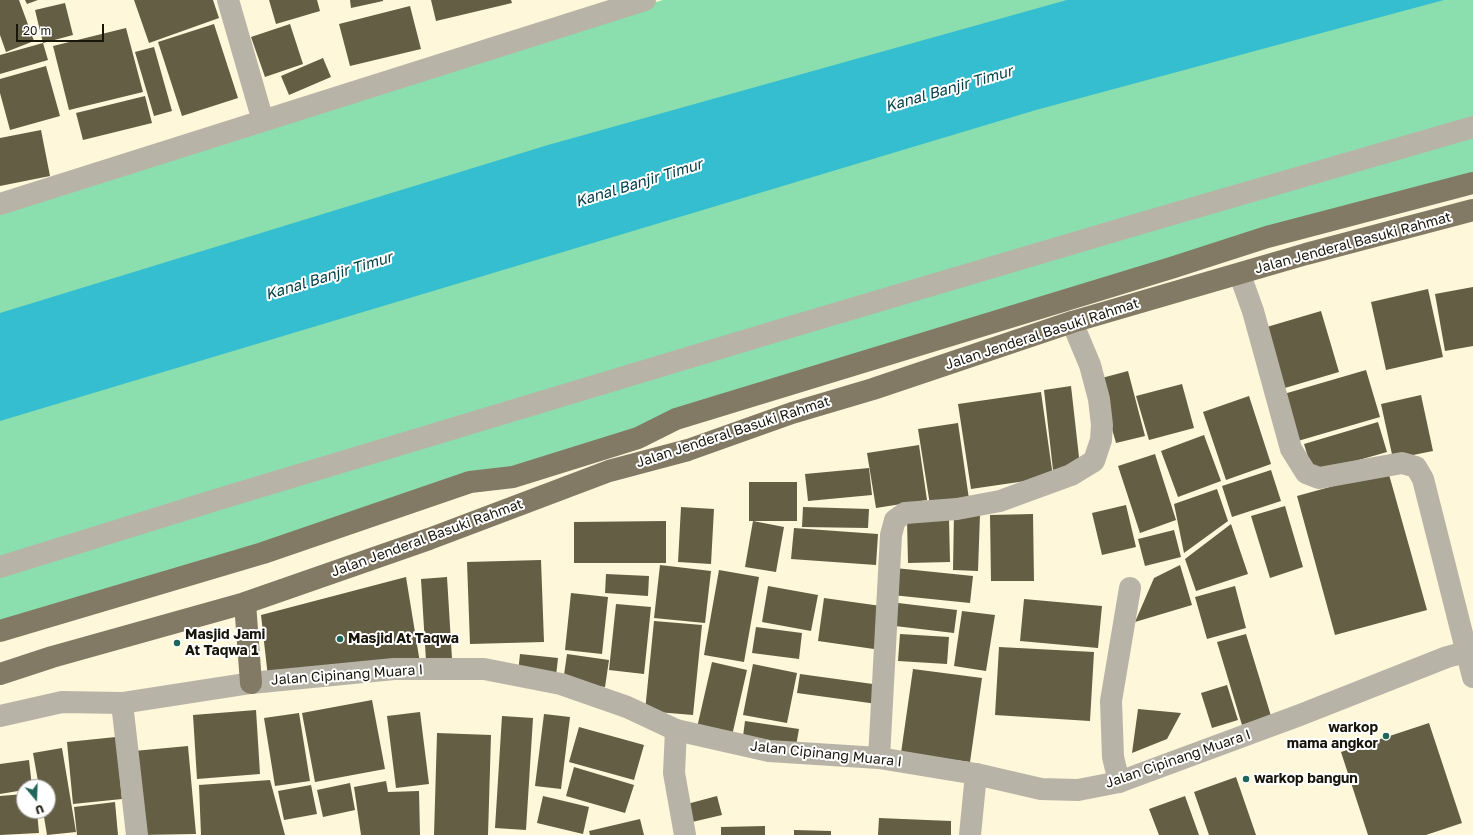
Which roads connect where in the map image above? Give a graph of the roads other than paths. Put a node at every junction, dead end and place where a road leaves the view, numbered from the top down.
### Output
1 (228, 0) edge
2 (645, 0) edge
3 (263, 121) junction
4 (1473, 127) edge
5 (1473, 183) edge
6 (0, 204) edge
7 (1473, 210) edge
8 (1240, 275) junction
9 (1072, 322) junction
10 (0, 567) edge
11 (1130, 588) dead end
12 (246, 603) junction
13 (0, 632) edge
14 (1470, 650) edge
15 (0, 674) edge
16 (1473, 677) edge
17 (251, 683) junction
18 (122, 703) junction
19 (0, 716) edge
20 (676, 730) junction
21 (879, 758) junction
22 (976, 774) junction
23 (1119, 782) junction
24 (137, 835) edge
25 (685, 835) edge
26 (970, 835) edge

1 - 3 street
2 - 3 street
3 - 6 street
4 - 10 street
5 - 13 main road, Jalan Jenderal Basuki Rahmat
7 - 8 main road, Jalan Jenderal Basuki Rahmat
8 - 9 main road, Jalan Jenderal Basuki Rahmat
8 - 14 street
9 - 12 main road, Jalan Jenderal Basuki Rahmat
9 - 21 street
11 - 23 street
12 - 15 main road, Jalan Jenderal Basuki Rahmat
12 - 17 main road
14 - 16 street
14 - 23 street, Jalan Cipinang Muara I
17 - 18 street, Jalan Cipinang Muara I
17 - 20 street, Jalan Cipinang Muara I
18 - 19 street, Jalan Cipinang Muara I
18 - 24 street
20 - 21 street, Jalan Cipinang Muara I
20 - 25 street
21 - 22 street, Jalan Cipinang Muara I
22 - 23 street, Jalan Cipinang Muara I
22 - 26 street

